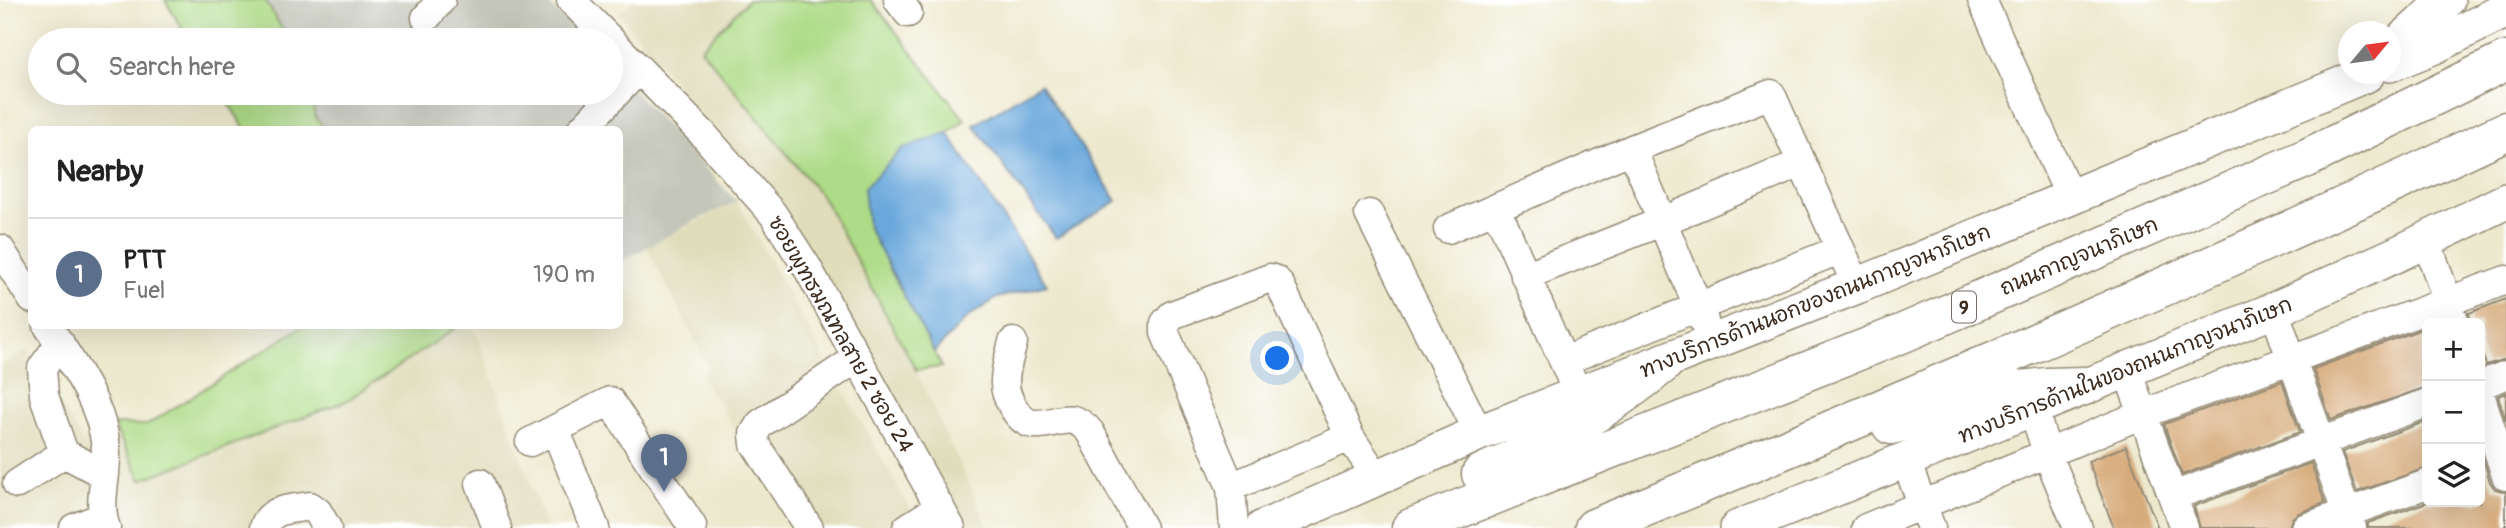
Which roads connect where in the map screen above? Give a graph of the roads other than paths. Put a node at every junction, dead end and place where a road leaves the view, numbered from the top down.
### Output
1 (1982, 0) edge
2 (2447, 0) edge
3 (583, 4) edge
4 (2506, 10) edge
5 (604, 28) edge
6 (2401, 41) edge
7 (623, 50) edge
8 (2401, 59) edge
9 (2506, 61) edge
10 (639, 69) junction
11 (2341, 84) edge
12 (623, 86) edge
13 (605, 105) edge
14 (585, 126) edge
15 (2506, 131) edge
16 (1632, 149) junction
17 (1801, 163) junction
18 (2070, 197) junction
19 (2506, 201) edge
20 (1496, 208) junction
21 (1369, 214) dead end
22 (1661, 222) junction
23 (2506, 223) edge
24 (1448, 229) dead end
25 (2429, 248) junction
26 (0, 249) edge
27 (1839, 250) junction
28 (2395, 255) junction
29 (1525, 276) junction
30 (2506, 280) edge
31 (1857, 286) junction
32 (28, 293) edge
33 (1698, 306) junction
34 (2274, 310) junction
35 (2451, 312) edge
36 (54, 335) edge
37 (1013, 342) dead end
38 (1712, 344) junction
39 (2293, 357) junction
40 (857, 358) junction
41 (1564, 361) junction
42 (1663, 364) junction
43 (2127, 370) junction
44 (2506, 374) edge
45 (2485, 383) edge
46 (2084, 386) junction
47 (1578, 396) junction
48 (2422, 405) edge
49 (2033, 408) junction
50 (2485, 413) edge
51 (2143, 414) junction
52 (555, 429) junction
53 (1479, 433) junction
54 (1820, 436) junction
55 (1350, 437) junction
56 (2322, 441) junction
57 (530, 442) dead end
58 (64, 453) junction
59 (2047, 453) junction
60 (1906, 461) junction
61 (2498, 464) edge
62 (104, 475) junction
63 (1378, 479) junction
64 (480, 483) dead end
65 (17, 484) dead end
66 (2422, 486) edge
67 (1231, 487) junction
68 (2173, 496) junction
69 (1926, 516) edge
70 (945, 518) edge
71 (2349, 521) edge
72 (1773, 522) edge
73 (104, 523) edge
74 (692, 527) edge
75 (2075, 527) edge
76 (74, 528) edge
77 (264, 528) edge
78 (327, 528) edge
79 (497, 528) edge
80 (595, 528) edge
81 (809, 528) edge
82 (907, 528) edge
83 (1142, 528) edge
84 (1234, 528) edge
85 (1263, 528) edge
86 (1411, 528) edge
87 (1594, 528) edge
88 (1738, 528) edge
89 (1866, 528) edge
90 (2184, 528) edge
91 (2305, 528) edge

1 - 18 street
2 - 6 main road
3 - 5 street, ซอยพุทธมณฑลสาย 2 ซอย 24
4 - 8 main road, ทางบริการด้านนอกของถนนกาญจนาภิเษก
7 - 10 street, ซอยพุทธมณฑลสาย 2 ซอย 24
9 - 86 highway, ถนนกาญจนาภิเษก / 9
10 - 12 street
10 - 40 street, ซอยพุทธมณฑลสาย 2 ซอย 24
11 - 18 main road, ทางบริการด้านนอกของถนนกาญจนาภิเษก
13 - 14 street
15 - 54 highway
16 - 17 street
16 - 20 street
16 - 22 street
17 - 22 street
17 - 27 street
18 - 31 main road, ทางบริการด้านนอกของถนนกาญจนาภิเษก
19 - 28 main road, ทางบริการด้านในของถนนกาญจนาภิเษก
20 - 24 street
20 - 29 street
21 - 53 street
22 - 29 street
22 - 33 street
23 - 25 main road
25 - 28 main road
25 - 35 street
26 - 32 street
27 - 31 street
27 - 33 street
28 - 34 main road, ทางบริการด้านในของถนนกาญจนาภิเษก
29 - 41 street
30 - 35 street
31 - 38 main road, ทางบริการด้านนอกของถนนกาญจนาภิเษก
33 - 38 street
33 - 41 street
34 - 39 street
34 - 43 main road, ทางบริการด้านในของถนนกาญจนาภิเษก
35 - 39 street
36 - 58 street
36 - 62 street
37 - 83 street
38 - 42 main road, ทางบริการด้านนอกของถนนกาญจนาภิเษก
39 - 51 street
39 - 56 street
40 - 70 street, ซอยพุทธมณฑลสาย 2 ซอย 24
40 - 81 street
41 - 47 street
42 - 47 main road, ทางบริการด้านนอกของถนนกาญจนาภิเษก
42 - 86 highway
43 - 46 main road, ทางบริการด้านในของถนนกาญจนาภิเษก
43 - 51 street
44 - 45 street
46 - 49 main road, ทางบริการด้านในของถนนกาญจนาภิเษก
46 - 54 highway
47 - 53 main road, ทางบริการด้านนอกของถนนกาญจนาภิเษก
48 - 56 street
49 - 59 street
49 - 60 main road, ทางบริการด้านในของถนนกาญจนาภิเษก
50 - 61 street
51 - 59 street
51 - 68 street
52 - 57 street
52 - 74 street
52 - 80 street
53 - 63 main road, ทางบริการด้านนอกของถนนกาญจนาภิเษก
54 - 87 highway
55 - 63 street
55 - 67 street
55 - 67 street
56 - 68 street
56 - 71 street
58 - 62 street
58 - 65 street
59 - 69 street
59 - 75 street
60 - 69 street
60 - 72 main road, ทางบริการด้านในของถนนกาญจนาภิเษก
62 - 73 street
63 - 85 main road, ทางบริการด้านนอกของถนนกาญจนาภิเษก
64 - 79 street
66 - 71 street
67 - 84 street
68 - 90 street
69 - 89 street
70 - 82 street
71 - 91 street
72 - 88 main road, ทางบริการด้านในของถนนกาญจนาภิเษก
73 - 76 street
77 - 78 street

